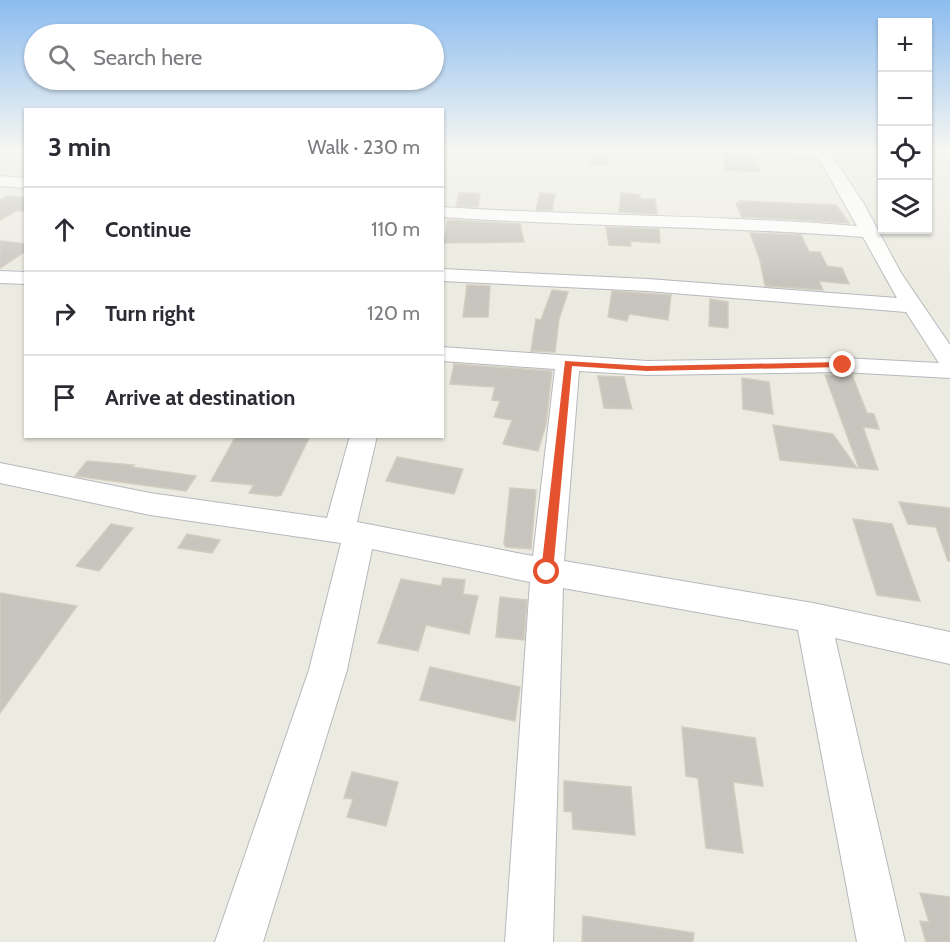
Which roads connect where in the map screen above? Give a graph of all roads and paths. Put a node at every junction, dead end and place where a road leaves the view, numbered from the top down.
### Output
1 (846, 193) edge
2 (444, 212) edge
3 (869, 232) junction
4 (444, 275) edge
5 (0, 277) edge
6 (24, 279) edge
7 (912, 306) junction
8 (444, 354) edge
9 (950, 362) edge
10 (568, 363) junction
11 (950, 371) edge
12 (364, 438) edge
13 (0, 472) edge
14 (349, 532) junction
15 (547, 572) junction
16 (813, 618) junction
17 (950, 648) edge
18 (239, 942) edge
19 (529, 942) edge
20 (881, 942) edge

1 - 3 street
2 - 3 street
3 - 7 street
4 - 7 street
5 - 6 street
7 - 9 street
8 - 10 street
10 - 11 street
10 - 15 street
12 - 14 street
13 - 14 street
14 - 15 street
14 - 18 street
15 - 16 street
15 - 19 street
16 - 17 street
16 - 20 street

